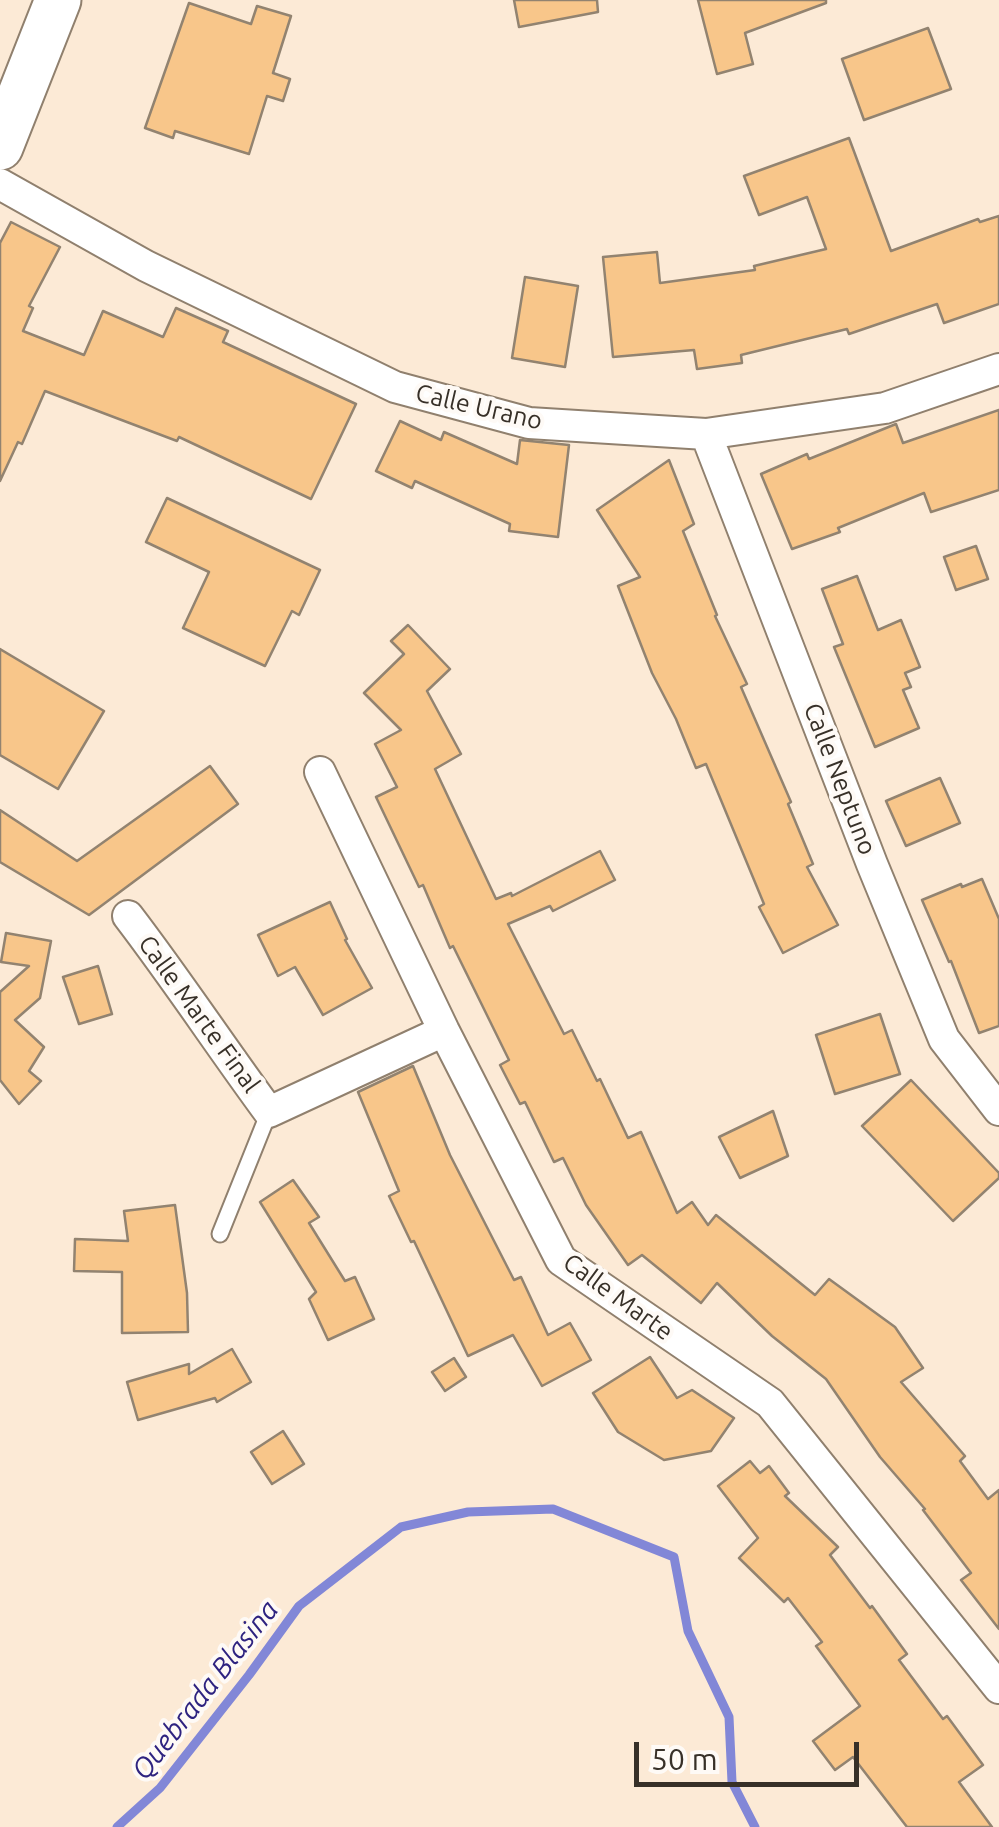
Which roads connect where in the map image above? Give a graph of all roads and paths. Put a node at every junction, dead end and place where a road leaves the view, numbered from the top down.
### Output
1 (50, 2) edge
2 (0, 147) edge
3 (0, 184) edge
4 (999, 369) edge
5 (706, 434) junction
6 (320, 772) dead end
7 (128, 916) dead end
8 (444, 1031) junction
9 (999, 1110) edge
10 (269, 1112) junction
11 (220, 1234) dead end
12 (999, 1688) edge

1 - 2 street
3 - 5 street, Calle Urano
4 - 5 street, Calle Urano
5 - 9 street, Calle Neptuno
6 - 8 street, Calle Marte
7 - 10 street, Calle Marte Final
8 - 10 street
8 - 12 street, Calle Marte
10 - 11 lane

